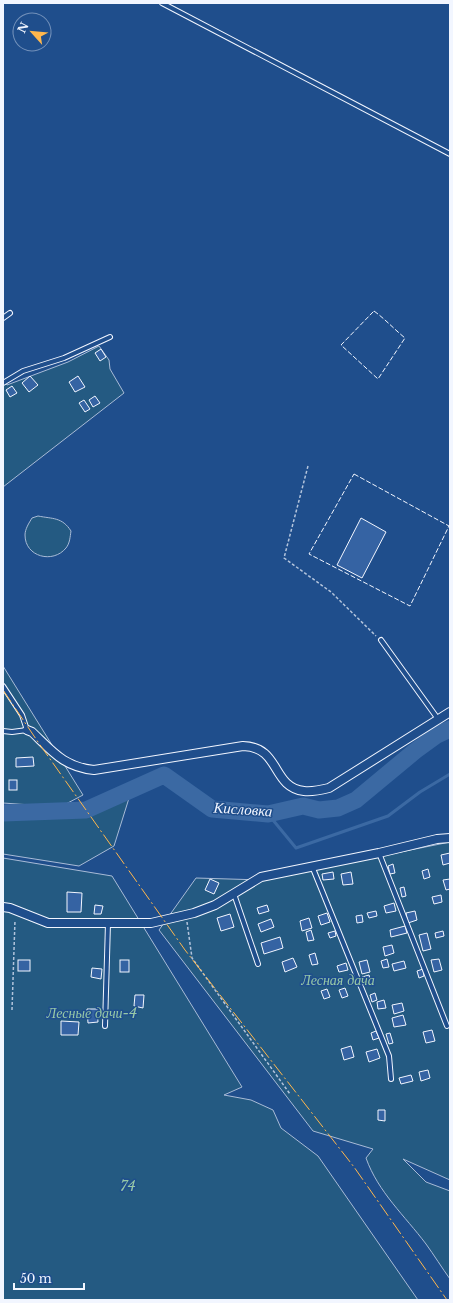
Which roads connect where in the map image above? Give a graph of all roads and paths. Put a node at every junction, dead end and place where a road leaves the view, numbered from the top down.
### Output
1 (162, 3) edge
2 (450, 154) edge
3 (10, 314) dead end
4 (3, 318) edge
5 (110, 337) dead end
6 (3, 383) edge
7 (308, 466) dead end
8 (381, 640) joint
9 (3, 686) edge
10 (450, 712) edge
11 (439, 719) junction
12 (27, 730) junction
13 (3, 731) edge
14 (450, 838) edge
15 (379, 853) junction
16 (312, 866) junction
17 (234, 894) junction
18 (3, 907) edge
19 (16, 910) junction
20 (186, 915) junction
21 (108, 923) junction
22 (258, 964) dead end
23 (12, 1010) dead end
24 (105, 1026) dead end
25 (447, 1026) dead end
26 (391, 1079) dead end
27 (290, 1094) dead end

1 - 2 lane
3 - 4 lane
5 - 6 lane
7 - 8 path
8 - 11 lane
9 - 12 lane
10 - 11 street
11 - 12 street
12 - 13 lane
14 - 15 street
15 - 16 street
15 - 25 lane
16 - 17 street
16 - 26 lane
17 - 20 street
17 - 22 lane
18 - 19 street
19 - 21 street
19 - 23 path
20 - 21 street
20 - 27 path
21 - 24 lane

